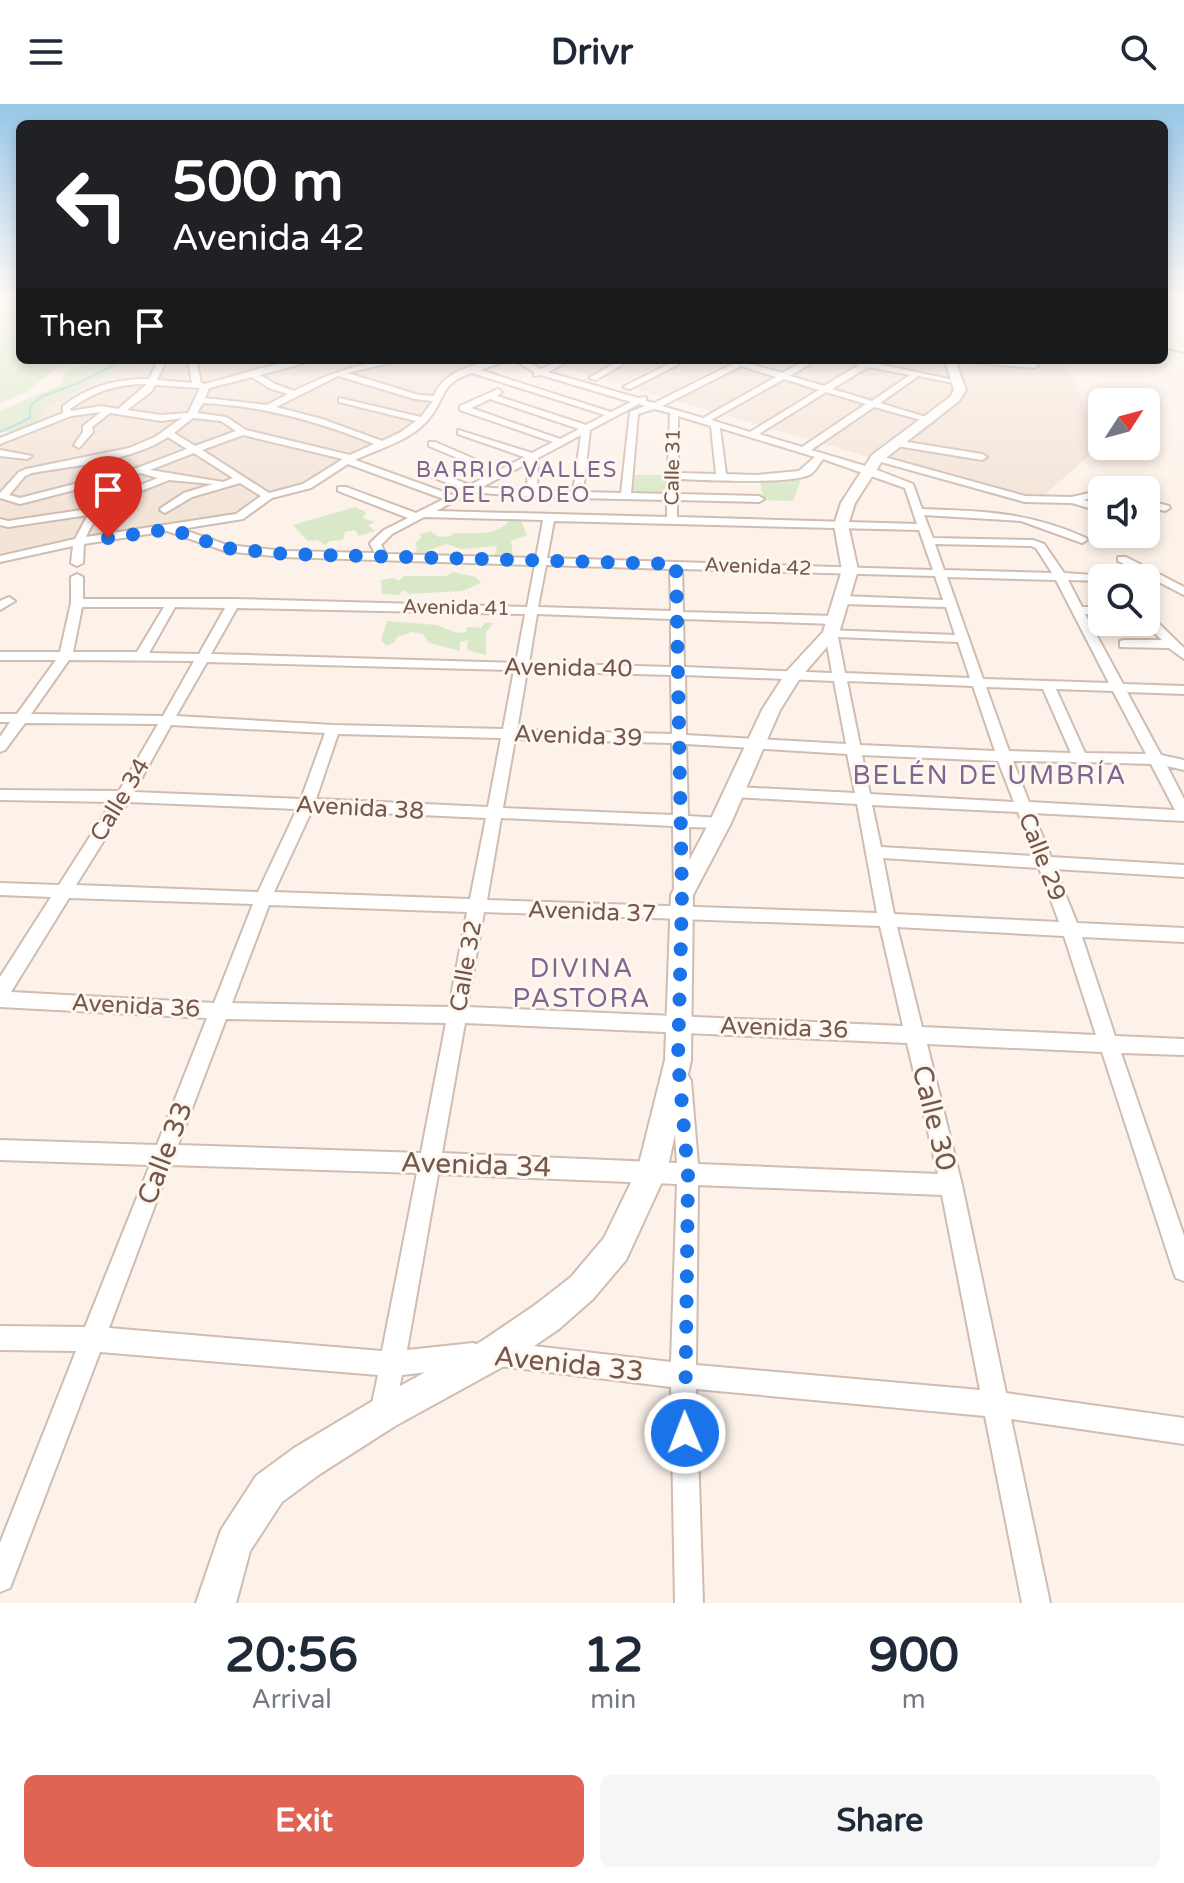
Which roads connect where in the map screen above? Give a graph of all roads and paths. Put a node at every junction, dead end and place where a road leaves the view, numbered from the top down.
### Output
1 (158, 369) edge
2 (195, 369) edge
3 (270, 369) edge
4 (356, 369) edge
5 (475, 369) edge
6 (534, 369) edge
7 (547, 369) edge
8 (559, 369) edge
9 (610, 369) edge
10 (664, 369) edge
11 (724, 369) edge
12 (763, 369) edge
13 (793, 369) edge
14 (861, 369) edge
15 (890, 369) edge
16 (954, 369) edge
17 (472, 370) junction
18 (540, 372) junction
19 (251, 373) junction
20 (337, 373) junction
21 (781, 375) junction
22 (914, 376) junction
23 (593, 378) junction
24 (959, 382) junction
25 (152, 383) junction
26 (515, 384) junction
27 (614, 384) junction
28 (201, 386) junction
29 (627, 387) junction
30 (600, 390) junction
31 (827, 390) junction
32 (295, 394) junction
33 (489, 396) junction
34 (437, 399) junction
35 (203, 400) junction
36 (342, 400) dead end
37 (638, 401) junction
38 (875, 404) junction
39 (655, 406) junction
40 (99, 407) junction
41 (267, 408) junction
42 (119, 412) junction
43 (385, 412) junction
44 (674, 412) junction
45 (69, 414) junction
46 (191, 415) junction
47 (612, 415) junction
48 (374, 418) dead end
49 (423, 420) junction
50 (703, 421) junction
51 (929, 421) junction
52 (362, 424) dead end
53 (715, 424) junction
54 (586, 428) junction
55 (350, 431) junction
56 (243, 432) junction
57 (461, 432) dead end
58 (169, 434) junction
59 (751, 435) junction
60 (0, 441) edge
61 (560, 442) junction
62 (894, 443) junction
63 (432, 444) dead end
64 (79, 445) dead end
65 (385, 445) junction
66 (198, 450) junction
67 (803, 451) junction
68 (0, 453) edge
69 (113, 454) junction
70 (27, 456) dead end
71 (821, 456) junction
72 (533, 457) junction
73 (982, 457) dead end
74 (349, 459) junction
75 (873, 464) junction
76 (420, 469) dead end
77 (135, 470) junction
78 (500, 473) junction
79 (673, 476) junction
80 (168, 477) junction
81 (721, 477) junction
82 (0, 479) edge
83 (242, 479) junction
84 (16, 480) junction
85 (224, 483) junction
86 (342, 489) dead end
87 (470, 489) junction
88 (532, 494) junction
89 (578, 494) junction
90 (626, 494) junction
91 (673, 495) junction
92 (1088, 495) edge
93 (268, 496) junction
94 (452, 498) junction
95 (759, 499) dead end
96 (1073, 500) junction
97 (20, 501) junction
98 (0, 505) edge
99 (1088, 505) edge
100 (1160, 507) edge
101 (1165, 508) dead end
102 (165, 510) dead end
103 (94, 511) junction
104 (419, 516) junction
105 (549, 518) junction
106 (672, 521) junction
107 (3, 525) edge
108 (841, 525) junction
109 (924, 527) junction
110 (171, 529) junction
111 (1082, 540) dead end
112 (77, 542) junction
113 (381, 555) junction
114 (0, 559) edge
115 (1122, 559) dead end
116 (541, 562) junction
117 (676, 564) junction
118 (850, 570) junction
119 (941, 571) junction
120 (1059, 575) junction
121 (1088, 576) edge
122 (1184, 592) edge
123 (842, 600) junction
124 (77, 603) junction
125 (172, 603) junction
126 (234, 603) junction
127 (951, 604) junction
128 (532, 609) junction
129 (1076, 610) junction
130 (1088, 610) edge
131 (676, 614) junction
132 (832, 626) junction
133 (1160, 631) edge
134 (963, 639) junction
135 (1171, 641) junction
136 (1124, 644) dead end
137 (66, 655) junction
138 (1184, 655) edge
139 (0, 656) edge
140 (141, 656) junction
141 (202, 659) junction
142 (521, 666) junction
143 (676, 671) junction
144 (793, 675) junction
145 (841, 677) junction
146 (977, 681) junction
147 (1047, 683) junction
148 (1116, 686) junction
149 (1184, 690) edge
150 (0, 718) edge
151 (21, 718) junction
152 (167, 720) junction
153 (333, 729) junction
154 (509, 734) junction
155 (681, 739) junction
156 (755, 743) junction
157 (0, 747) edge
158 (854, 748) junction
159 (1004, 757) junction
160 (1156, 759) junction
161 (1081, 760) junction
162 (1184, 765) edge
163 (735, 792) junction
164 (0, 795) edge
165 (123, 797) junction
166 (864, 800) junction
167 (306, 805) junction
168 (1024, 809) junction
169 (494, 814) junction
170 (1184, 814) edge
171 (681, 821) junction
172 (720, 823) junction
173 (874, 852) junction
174 (1042, 861) junction
175 (1184, 871) edge
176 (0, 889) edge
177 (63, 891) junction
178 (263, 899) junction
179 (682, 905) junction
180 (477, 908) junction
181 (887, 920) junction
182 (1070, 928) junction
183 (1184, 935) edge
184 (0, 996) edge
185 (220, 1011) junction
186 (457, 1015) junction
187 (682, 1024) junction
188 (913, 1034) junction
189 (1110, 1045) junction
190 (1184, 1047) edge
191 (678, 1060) junction
192 (0, 1150) edge
193 (164, 1156) junction
194 (430, 1163) junction
195 (652, 1171) junction
196 (688, 1174) junction
197 (951, 1185) junction
198 (1184, 1270) edge
199 (0, 1338) edge
200 (92, 1339) junction
201 (494, 1353) junction
202 (392, 1364) junction
203 (683, 1376) junction
204 (997, 1404) junction
205 (383, 1414) junction
206 (1184, 1431) edge
207 (0, 1578) edge
208 (216, 1603) edge
209 (689, 1603) edge
210 (1036, 1603) edge

1 - 25 street
2 - 28 street
3 - 19 street
4 - 20 street
5 - 17 street
6 - 18 street
7 - 18 street
8 - 23 street
9 - 23 street
10 - 29 street
11 - 39 street, Calle 31
12 - 21 street
13 - 21 street
14 - 31 street
15 - 22 street
16 - 24 main road
17 - 26 street
17 - 34 street
18 - 26 street
18 - 30 street
19 - 28 street
19 - 32 street
20 - 32 street
20 - 34 street
21 - 31 street
21 - 50 street
22 - 24 street
22 - 38 street
23 - 27 street
24 - 51 main road
25 - 28 street
25 - 42 street
25 - 45 street
26 - 33 street
26 - 47 street
27 - 29 street
27 - 30 street
28 - 35 street
29 - 37 street
30 - 37 street
31 - 38 street
31 - 59 street
32 - 41 street
33 - 54 street
33 - 61 street
34 - 49 street
35 - 41 street
35 - 46 street
36 - 43 street
37 - 39 street
37 - 47 street
38 - 51 street
38 - 67 street
39 - 44 street
39 - 90 street, Calle 31
40 - 42 street
40 - 45 street
40 - 64 street
41 - 55 street
42 - 46 street
43 - 48 street
43 - 49 street
44 - 50 street
44 - 79 street, Calle 31
45 - 60 street
46 - 56 street
46 - 58 street
47 - 54 street
49 - 65 street
50 - 53 street
51 - 62 main road
52 - 55 street
53 - 59 street
53 - 81 street
54 - 61 street
54 - 89 street
55 - 65 street
56 - 66 street
56 - 74 street
57 - 72 street
58 - 66 street
58 - 69 street
59 - 67 street
61 - 72 street
62 - 73 street
62 - 75 main road
63 - 78 street
65 - 74 street
66 - 77 street
66 - 83 street
67 - 71 street
68 - 70 street
69 - 77 street
69 - 84 street
71 - 75 street
71 - 81 street
72 - 78 street
72 - 88 street
74 - 93 street
74 - 94 street
75 - 96 street
75 - 108 main road
75 - 109 street, Calle 29
76 - 87 street
77 - 80 street
77 - 97 street
78 - 87 street
79 - 81 street
79 - 91 street, Calle 31
80 - 85 street
80 - 103 street
82 - 84 street
83 - 85 street
83 - 93 street
84 - 97 street
85 - 102 street
86 - 104 street
87 - 88 street
87 - 94 street
88 - 89 street
89 - 90 street
90 - 91 street
91 - 95 street
91 - 106 street, Calle 31
92 - 96 street
93 - 110 street
94 - 104 street
96 - 99 street
97 - 98 street
100 - 101 street
103 - 107 street
103 - 112 street
104 - 105 street
104 - 113 street
105 - 106 street
105 - 116 street, Calle 32
106 - 108 street
108 - 109 street
108 - 118 main road
109 - 111 street
109 - 119 street, Calle 29
109 - 120 street
110 - 112 street, Avenida 42
110 - 113 street, Avenida 42
112 - 114 street, Avenida 42
112 - 124 street
113 - 116 street, Avenida 42
115 - 122 street
116 - 117 street, Avenida 42
116 - 128 street, Calle 32
117 - 118 street, Avenida 42
117 - 131 street
118 - 119 street
118 - 123 main road
119 - 120 street
119 - 127 street, Calle 29
120 - 121 street
120 - 129 street
123 - 127 street
123 - 132 main road
124 - 125 street, Avenida 41
124 - 137 street
125 - 126 street, Avenida 41
125 - 140 street
126 - 128 street, Avenida 41
126 - 141 street, Calle 34
127 - 134 street, Calle 29
128 - 131 street, Avenida 41
128 - 142 street, Calle 32
129 - 130 street
129 - 148 street
131 - 132 street, Avenida 41
131 - 143 street
132 - 134 street
132 - 144 main road
132 - 145 street, Calle 30
133 - 135 street
134 - 146 street, Calle 29
135 - 136 street
135 - 138 street
137 - 139 street, Avenida 40
137 - 140 street, Avenida 40
137 - 151 street
140 - 141 street, Avenida 40
141 - 142 street, Avenida 40
141 - 152 street, Calle 34
142 - 143 street, Avenida 40
142 - 154 street, Calle 32
143 - 144 street, Avenida 40
143 - 155 street
144 - 145 street, Avenida 40
144 - 156 main road
145 - 146 street, Avenida 40
145 - 158 street, Calle 30
146 - 147 street, Avenida 40
146 - 159 street, Calle 29
147 - 148 street, Avenida 40
147 - 161 street
148 - 149 street, Avenida 40
148 - 160 street
150 - 151 street, Avenida 39
151 - 152 street, Avenida 39
151 - 157 street
152 - 153 street, Avenida 39
152 - 165 street, Calle 34
153 - 154 street, Avenida 39
153 - 167 street, Calle 33
154 - 155 street, Avenida 39
154 - 169 street, Calle 32
155 - 156 street, Avenida 39
155 - 171 street
156 - 158 street, Avenida 39
156 - 163 main road
158 - 159 street, Avenida 39
158 - 166 street, Calle 30
159 - 161 street, Avenida 39
159 - 168 street, Calle 29
160 - 161 street, Avenida 39
160 - 162 street, Avenida 39
160 - 170 street
163 - 166 street
163 - 172 main road
164 - 165 street, Avenida 38
165 - 167 street, Avenida 38
165 - 177 street, Calle 34
166 - 168 street
166 - 173 street, Calle 30
167 - 169 street, Avenida 38
167 - 178 street, Calle 33
168 - 170 street
168 - 174 street, Calle 29
169 - 171 street, Avenida 38
169 - 180 street, Calle 32
171 - 172 street, Avenida 38
171 - 179 street
172 - 179 main road
173 - 174 street
173 - 181 street, Calle 30
174 - 175 street
174 - 182 street, Calle 29
176 - 177 street, Avenida 37
177 - 178 street, Avenida 37
177 - 184 street, Calle 34
178 - 180 street, Avenida 37
178 - 185 street, Calle 33
179 - 180 street, Avenida 37
179 - 181 street, Avenida 37
179 - 187 main road
180 - 186 street, Calle 32
181 - 182 street, Avenida 37
181 - 188 street, Calle 30
182 - 183 street, Avenida 37
182 - 189 street, Calle 29
184 - 185 street, Avenida 36
185 - 186 street, Avenida 36
185 - 193 street, Calle 33
186 - 187 street, Avenida 36
186 - 194 street, Calle 32
187 - 188 street, Avenida 36
187 - 191 main road
188 - 189 street, Avenida 36
188 - 197 street, Calle 30
189 - 190 street, Avenida 36
189 - 198 street, Calle 29
191 - 195 main road
191 - 196 street
192 - 193 street, Avenida 34
193 - 194 street, Avenida 34
193 - 200 street, Calle 33
194 - 195 street, Avenida 34
194 - 202 street, Calle 32
195 - 196 street, Avenida 34
195 - 201 main road
196 - 197 street, Avenida 34
196 - 203 street
197 - 204 street, Calle 30
199 - 200 street, Avenida 33
200 - 202 street, Avenida 33
200 - 207 street, Calle 33
201 - 202 street, Avenida 33
201 - 203 street, Avenida 33
201 - 205 main road
202 - 205 street, Calle 32
203 - 204 street, Avenida 33
203 - 209 street
204 - 206 street, Avenida 33
204 - 210 street, Calle 30
205 - 208 main road

